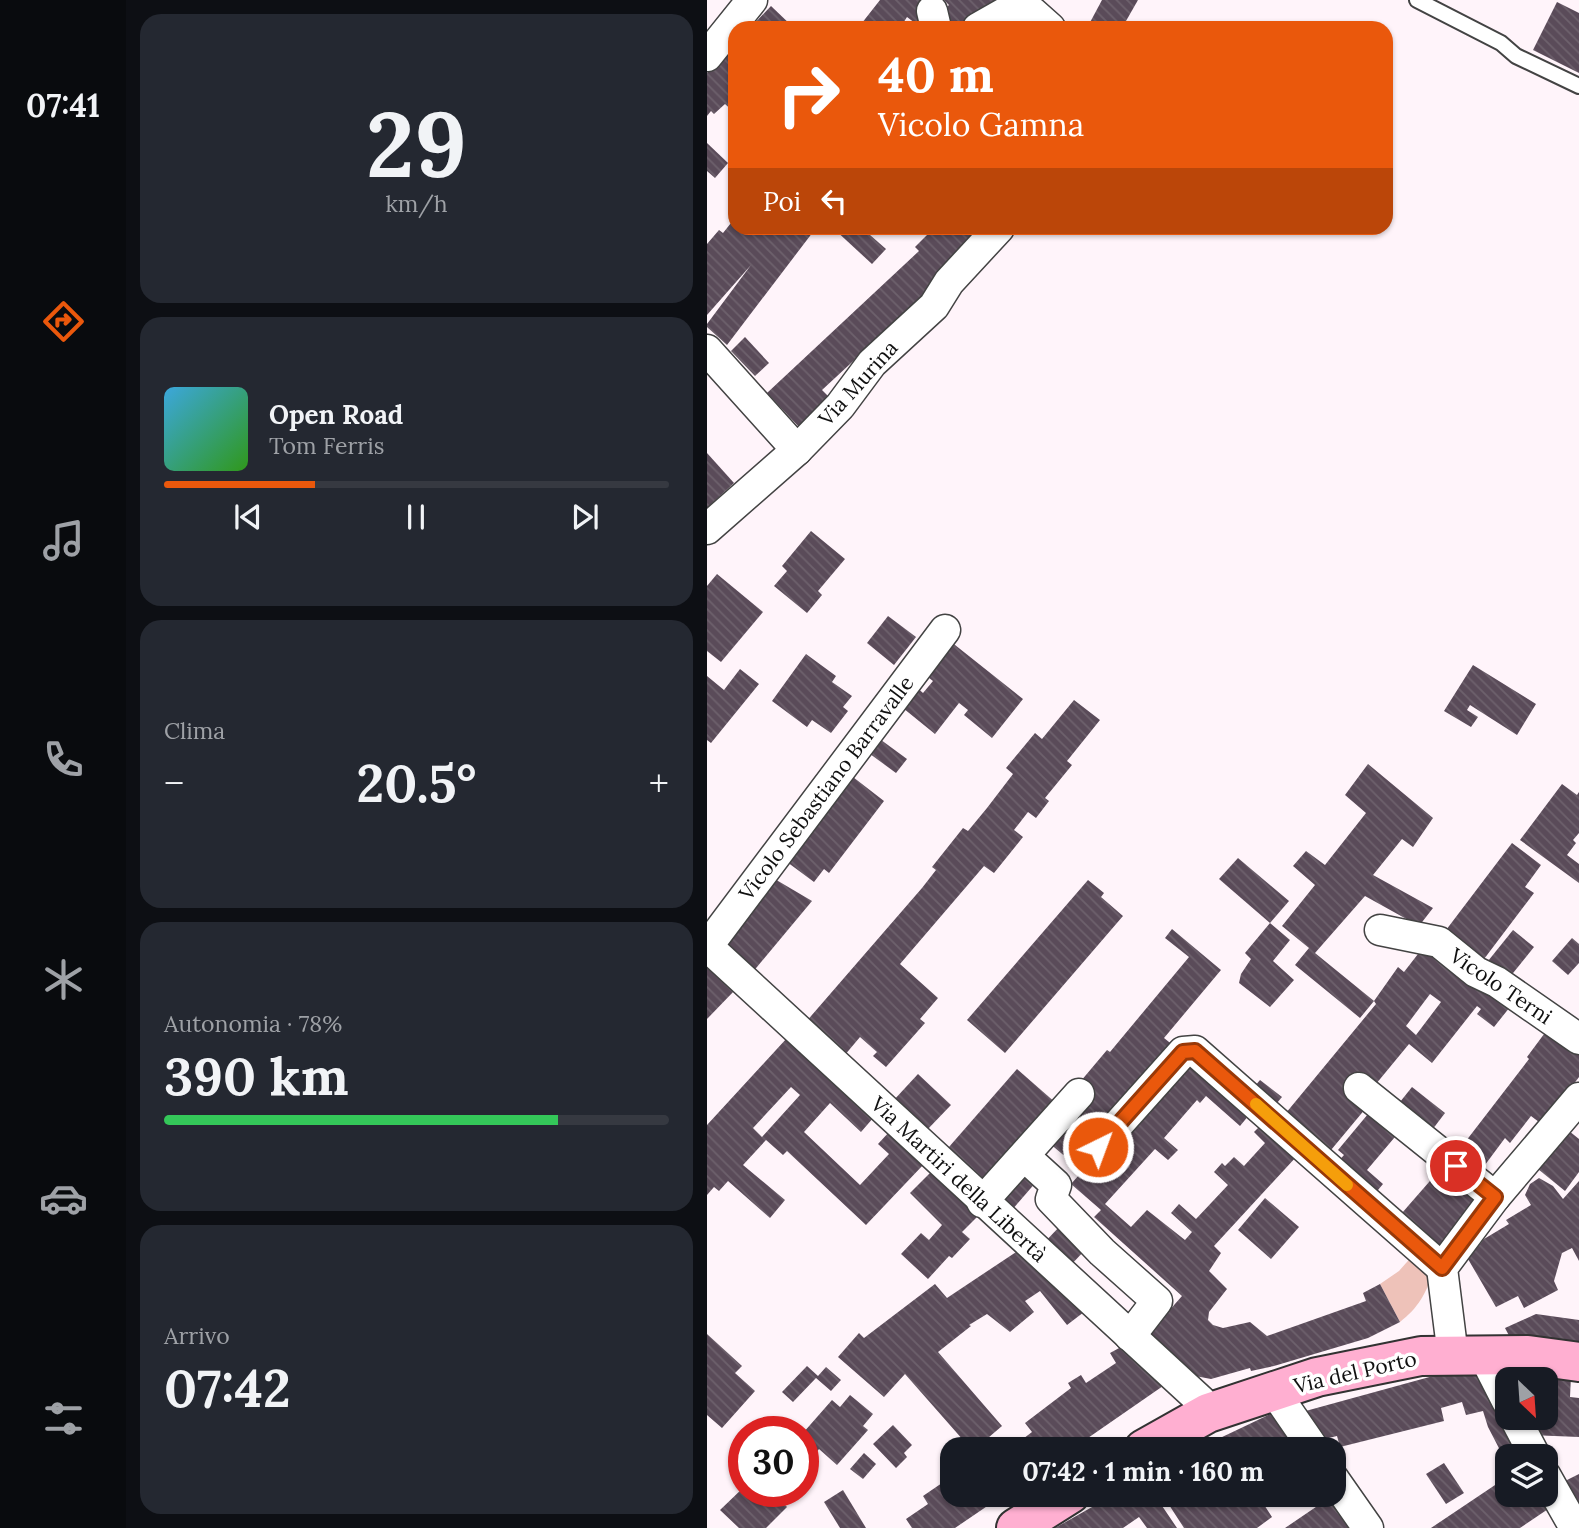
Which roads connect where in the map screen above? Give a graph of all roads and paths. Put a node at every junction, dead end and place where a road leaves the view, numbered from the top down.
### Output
1 (752, 0) edge
2 (1416, 0) edge
3 (735, 21) edge
4 (990, 21) edge
5 (1042, 21) edge
6 (728, 30) edge
7 (707, 56) edge
8 (1579, 86) edge
9 (993, 235) edge
10 (707, 350) edge
11 (797, 450) junction
12 (707, 529) edge
13 (945, 630) dead end
14 (1380, 930) dead end
15 (707, 946) edge
16 (1579, 1039) edge
17 (1360, 1088) dead end
18 (1079, 1094) dead end
19 (1579, 1098) edge
20 (1098, 1147) dead end
21 (1034, 1165) dead end
22 (1495, 1197) junction
23 (982, 1202) junction
24 (1102, 1252) junction
25 (1442, 1268) junction
26 (1072, 1284) junction
27 (1130, 1336) junction
28 (1452, 1349) junction
29 (1579, 1362) edge
30 (1495, 1390) edge
31 (1274, 1391) junction
32 (1208, 1413) junction
33 (1165, 1437) edge
34 (1306, 1437) edge
35 (1346, 1497) edge
36 (1558, 1498) edge
37 (1049, 1507) edge
38 (1016, 1528) edge
39 (1368, 1528) edge
40 (1575, 1528) edge

1 - 3 street
2 - 8 lane
4 - 5 street
6 - 7 street
9 - 11 street, Via Murina
10 - 11 street
11 - 12 street, Via Murina
13 - 15 street, Vicolo Sebastiano Barravalle
14 - 16 street, Vicolo Terni
15 - 23 street, Via Martiri della Libertà
17 - 22 street
18 - 23 street
19 - 22 street
20 - 25 street
21 - 24 street
22 - 25 street
23 - 26 street, Via Martiri della Libertà
24 - 26 street
24 - 27 street
25 - 28 street
26 - 27 street, Via Martiri della Libertà
27 - 32 street, Via Martiri della Libertà
28 - 29 main road, Via del Porto
28 - 30 street
28 - 31 main road, Via del Porto
31 - 32 main road, Via del Porto
31 - 34 street
32 - 33 main road, Via del Porto
35 - 39 street
36 - 40 street
37 - 38 main road

